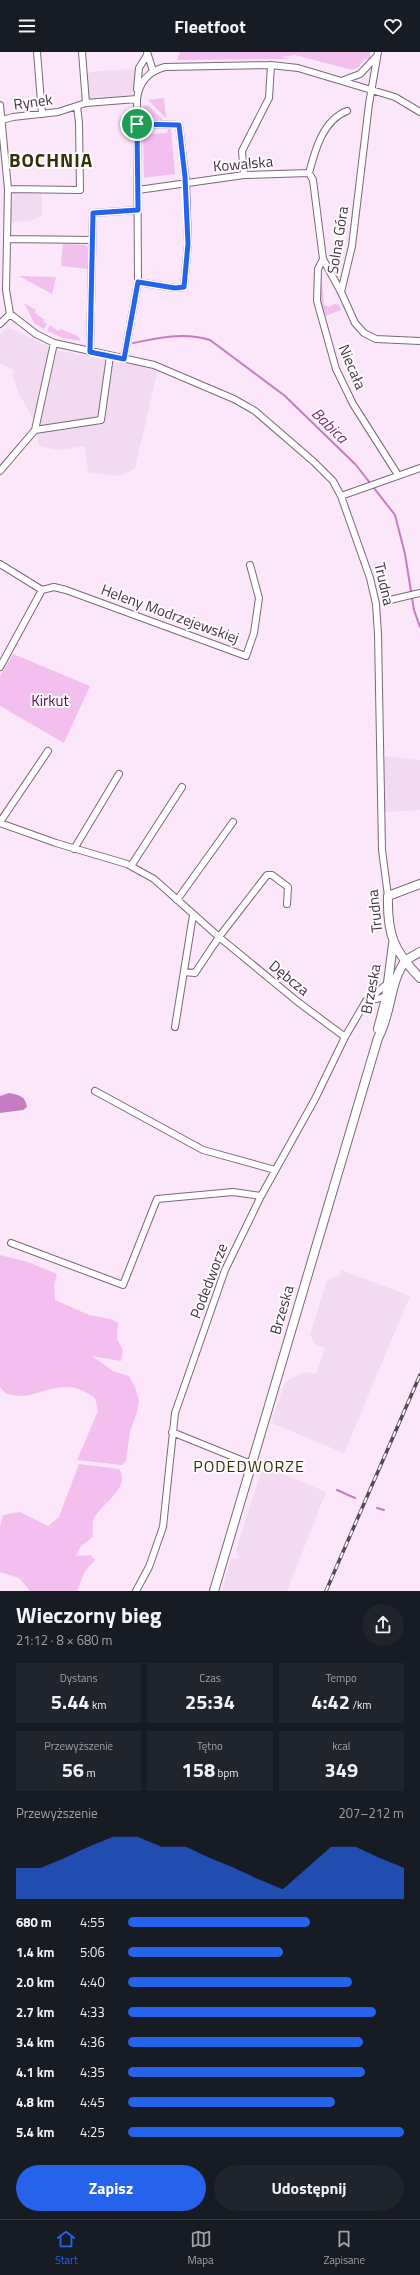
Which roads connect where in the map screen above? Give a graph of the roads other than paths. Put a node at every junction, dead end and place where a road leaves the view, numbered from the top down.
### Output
1 (37, 52) edge
2 (82, 52) edge
3 (377, 53) edge
4 (147, 54) edge
5 (271, 65) junction
6 (153, 71) junction
7 (342, 80) junction
8 (371, 88) junction
9 (137, 97) junction
10 (86, 103) junction
11 (0, 105) edge
12 (77, 106) junction
13 (347, 111) dead end
14 (420, 112) edge
15 (42, 114) junction
16 (2, 120) junction
17 (137, 124) junction
18 (306, 173) junction
19 (244, 175) junction
20 (186, 183) junction
21 (8, 190) junction
22 (138, 190) junction
23 (0, 192) edge
24 (138, 210) junction
25 (8, 239) junction
26 (92, 240) junction
27 (323, 259) junction
28 (3, 268) edge
29 (138, 282) junction
30 (341, 292) junction
31 (10, 314) junction
32 (0, 324) edge
33 (420, 342) edge
34 (54, 343) junction
35 (90, 352) junction
36 (110, 356) junction
37 (124, 359) junction
38 (35, 430) junction
39 (420, 468) edge
40 (0, 470) edge
41 (398, 475) junction
42 (340, 496) junction
43 (0, 564) edge
44 (250, 565) dead end
45 (42, 590) junction
46 (418, 593) edge
47 (390, 600) dead end
48 (0, 667) edge
49 (48, 751) dead end
50 (119, 774) dead end
51 (182, 787) dead end
52 (0, 822) edge
53 (233, 822) dead end
54 (74, 849) junction
55 (131, 866) junction
56 (419, 885) edge
57 (388, 896) junction
58 (177, 900) junction
59 (287, 904) dead end
60 (194, 915) junction
61 (219, 937) junction
62 (393, 944) junction
63 (420, 952) edge
64 (406, 960) junction
65 (184, 972) junction
66 (420, 978) edge
67 (388, 983) junction
68 (389, 996) junction
69 (366, 1001) junction
70 (175, 1027) dead end
71 (345, 1037) junction
72 (95, 1090) dead end
73 (276, 1170) junction
74 (261, 1196) junction
75 (11, 1243) dead end
76 (172, 1432) junction
77 (251, 1464) junction
78 (136, 1591) edge
79 (214, 1591) edge

1 - 15 street
2 - 10 street
3 - 7 street
3 - 8 street, Solna Góra
4 - 6 street
4 - 9 street
5 - 6 street
5 - 7 street
5 - 19 street
6 - 9 street
7 - 8 street
8 - 14 street
8 - 30 street, Solna Góra
9 - 10 street, Rynek
9 - 17 street
10 - 12 street, Rynek
11 - 16 street
12 - 15 street, Rynek
12 - 21 street
13 - 18 street
15 - 16 street, Rynek
16 - 21 street, Rynek
17 - 20 street
17 - 22 street
18 - 19 street, Kowalska
18 - 27 street, Niecała
19 - 20 street, Kowalska
20 - 22 street, Kowalska
20 - 29 street
21 - 23 street
21 - 25 street, Rynek
22 - 24 street
24 - 26 street
24 - 29 street
25 - 26 street
25 - 28 street, Rynek
26 - 35 street
27 - 30 street, Niecała
27 - 41 street, Niecała
28 - 31 street, Rynek
29 - 37 street
30 - 33 street, Solna Góra
31 - 32 street
31 - 34 street, Trudna
34 - 35 street, Trudna
34 - 38 street
35 - 36 street, Trudna
36 - 37 street, Trudna
36 - 38 street
37 - 42 street, Trudna
38 - 40 street
39 - 41 street
41 - 42 street
42 - 57 street, Trudna
43 - 45 street
44 - 45 street, Heleny Modrzejewskiej
45 - 48 street
46 - 47 street
49 - 52 street
50 - 54 street
51 - 55 street
52 - 54 street, Dębcza
53 - 58 street
54 - 55 street, Dębcza
55 - 58 street, Dębcza
56 - 57 main road
57 - 62 main road, Trudna
58 - 60 street, Dębcza
59 - 61 street
60 - 61 street, Dębcza
60 - 65 street
61 - 65 street
61 - 71 street, Dębcza
62 - 64 main road
62 - 67 main road, Brzeska
63 - 64 main road
64 - 66 main road
64 - 68 main road, Brzeska
65 - 70 street
67 - 68 main road, Brzeska
67 - 69 street, Podedworze
68 - 69 street
68 - 77 main road, Brzeska
69 - 71 street, Podedworze
71 - 73 street, Podedworze
72 - 73 street
73 - 74 street, Podedworze
74 - 75 street
74 - 76 street, Podedworze
76 - 77 street
76 - 78 street, Podedworze
77 - 79 main road, Brzeska

